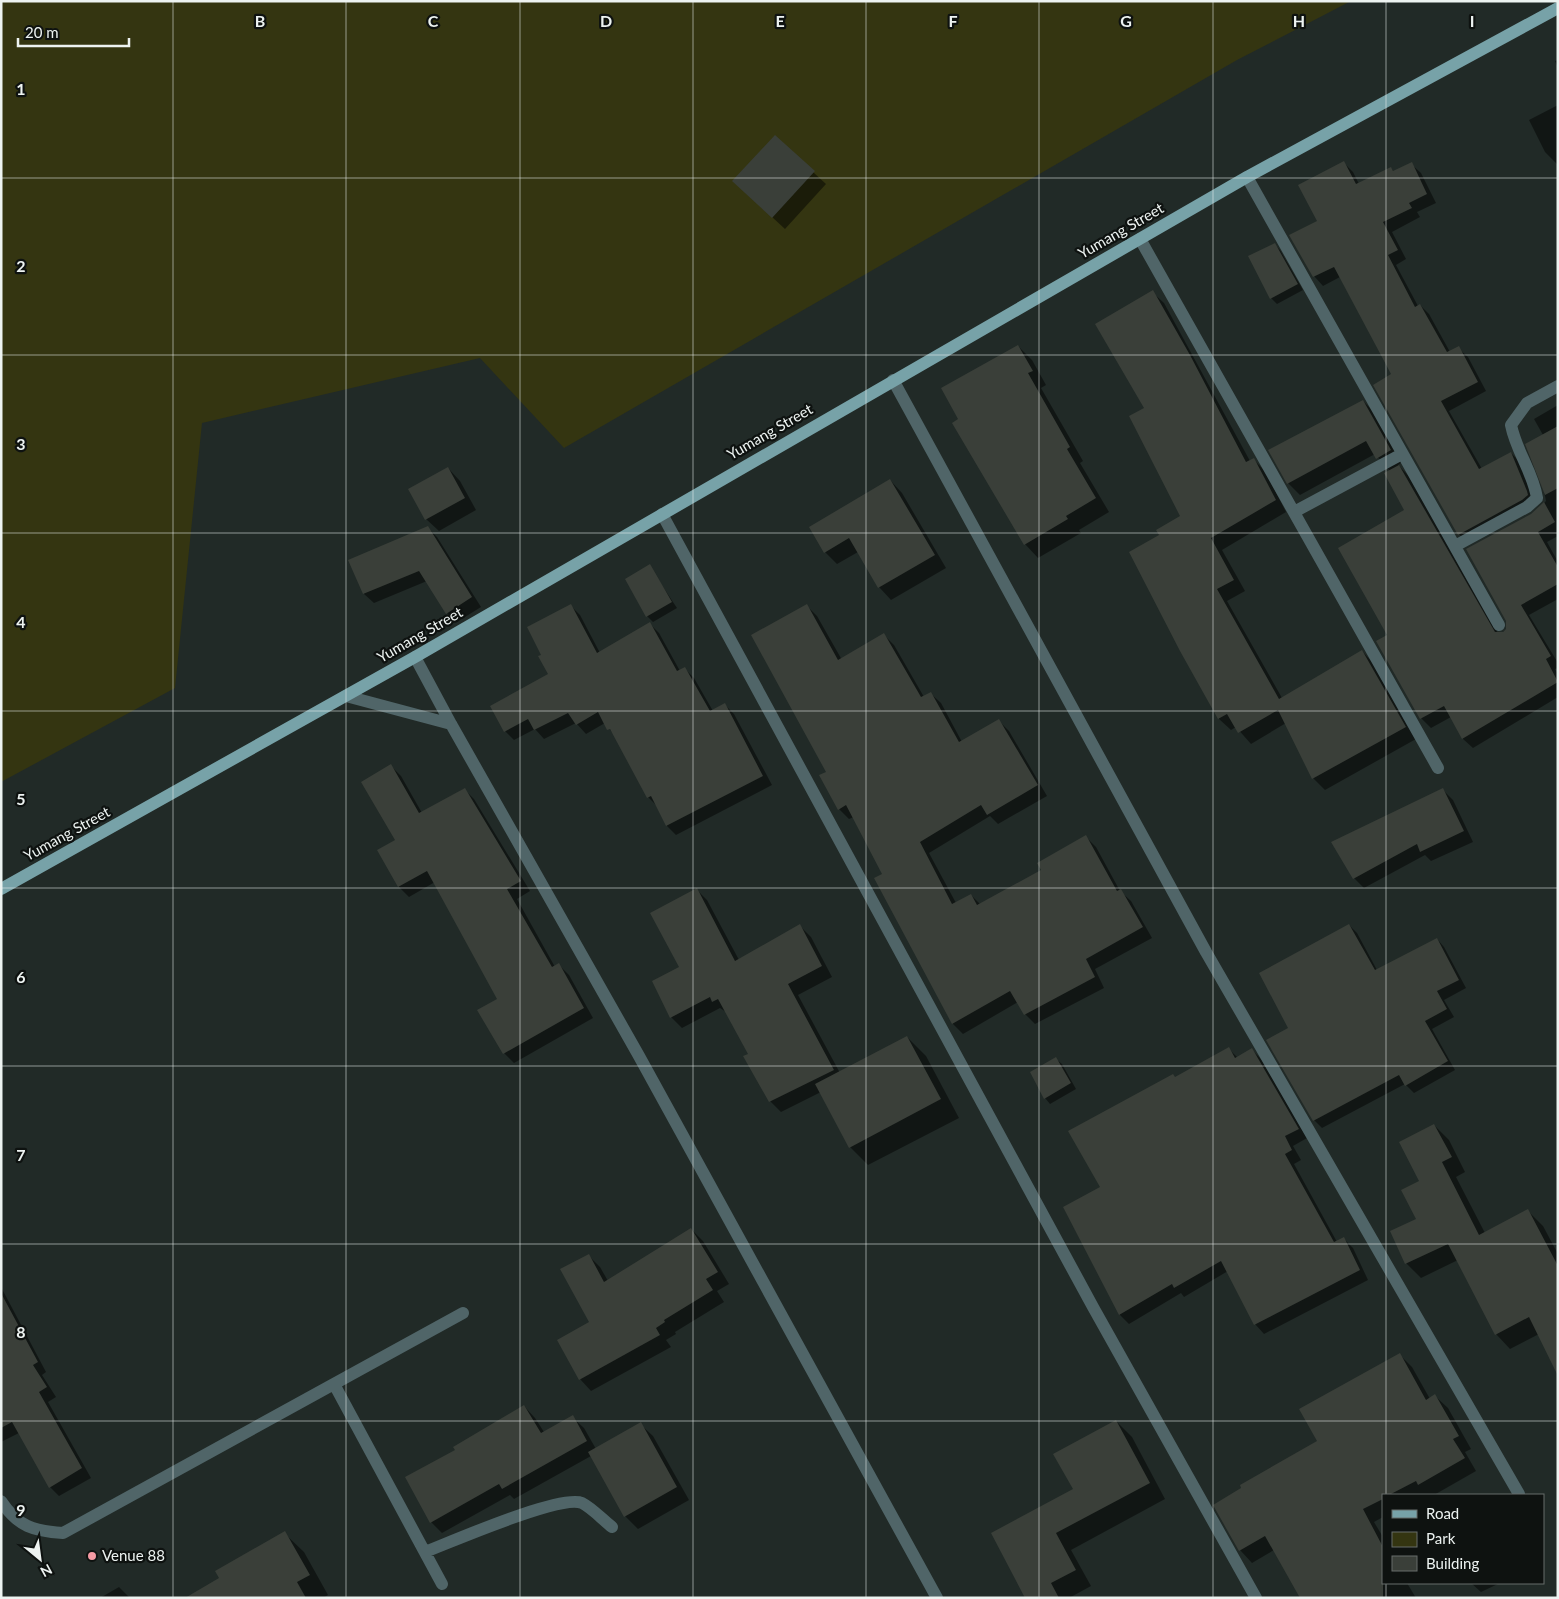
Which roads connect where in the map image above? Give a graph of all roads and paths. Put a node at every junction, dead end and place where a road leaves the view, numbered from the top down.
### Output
1 (1558, 8) edge
2 (1247, 177) junction
3 (1140, 239) junction
4 (893, 380) junction
5 (1558, 386) edge
6 (1402, 454) junction
7 (1294, 512) junction
8 (662, 514) junction
9 (1455, 546) junction
10 (1499, 625) dead end
11 (415, 657) junction
12 (346, 696) junction
13 (451, 724) junction
14 (1438, 768) dead end
15 (1, 889) edge
16 (464, 1313) dead end
17 (334, 1384) junction
18 (1520, 1494) dead end
19 (1, 1501) edge
20 (612, 1527) dead end
21 (425, 1552) junction
22 (442, 1584) dead end
23 (937, 1598) edge
24 (1256, 1598) edge

1 - 2 main road, Yumang Street
2 - 3 main road, Yumang Street
2 - 6 street
3 - 4 main road, Yumang Street
3 - 7 street
4 - 8 main road, Yumang Street
4 - 18 street
5 - 9 street
6 - 7 street
6 - 9 street
7 - 14 street
8 - 11 main road, Yumang Street
8 - 24 street
9 - 10 street
11 - 12 main road, Yumang Street
11 - 13 street
12 - 13 street
12 - 15 main road, Yumang Street
13 - 23 street
16 - 17 street
17 - 19 street
17 - 21 street
20 - 21 street
21 - 22 street

